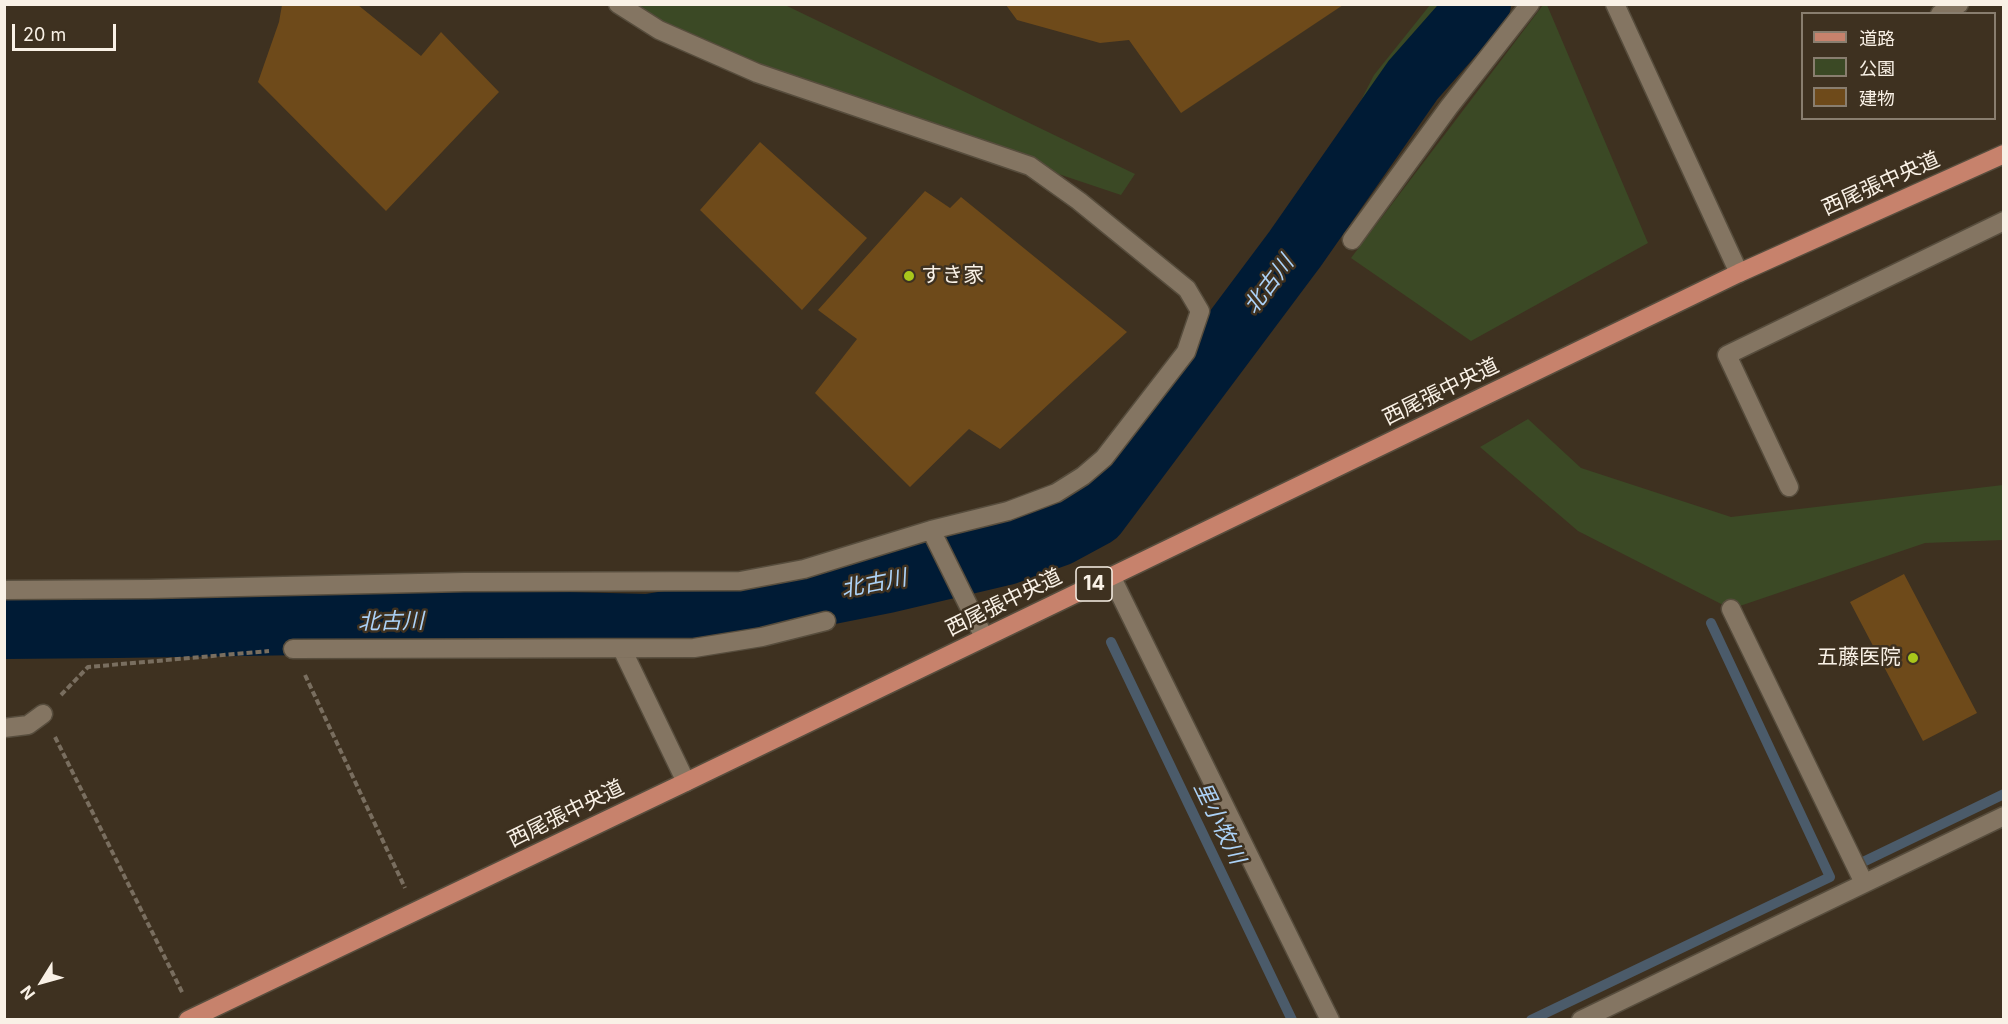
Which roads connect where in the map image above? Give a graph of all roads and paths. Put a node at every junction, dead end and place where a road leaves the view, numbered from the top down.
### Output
1 (618, 4) edge
2 (1530, 4) edge
3 (1616, 4) edge
4 (1959, 4) edge
5 (1944, 12) edge
6 (2004, 154) edge
7 (2004, 221) edge
8 (1352, 240) dead end
9 (1739, 273) junction
10 (1789, 487) dead end
11 (934, 538) junction
12 (1111, 576) junction
13 (4, 590) edge
14 (1731, 609) dead end
15 (825, 621) dead end
16 (984, 637) junction
17 (293, 649) junction
18 (622, 649) junction
19 (43, 714) junction
20 (4, 728) edge
21 (686, 782) junction
22 (2004, 816) edge
23 (1864, 884) junction
24 (416, 911) junction
25 (191, 1018) edge
26 (1330, 1020) edge
27 (1581, 1020) edge

1 - 11 street
2 - 8 street
3 - 9 street
4 - 5 street
6 - 9 main road, 西尾張中央道 / 14
7 - 10 street
9 - 12 main road, 西尾張中央道 / 14
11 - 13 street
11 - 16 street
12 - 16 main road, 西尾張中央道 / 14
12 - 26 street
14 - 23 street
15 - 18 street
16 - 21 main road, 西尾張中央道 / 14
17 - 18 street
17 - 19 path
17 - 24 path
18 - 21 street
19 - 20 street
19 - 25 path
21 - 24 main road, 西尾張中央道 / 14
22 - 23 street
23 - 27 street
24 - 25 main road, 西尾張中央道 / 14

